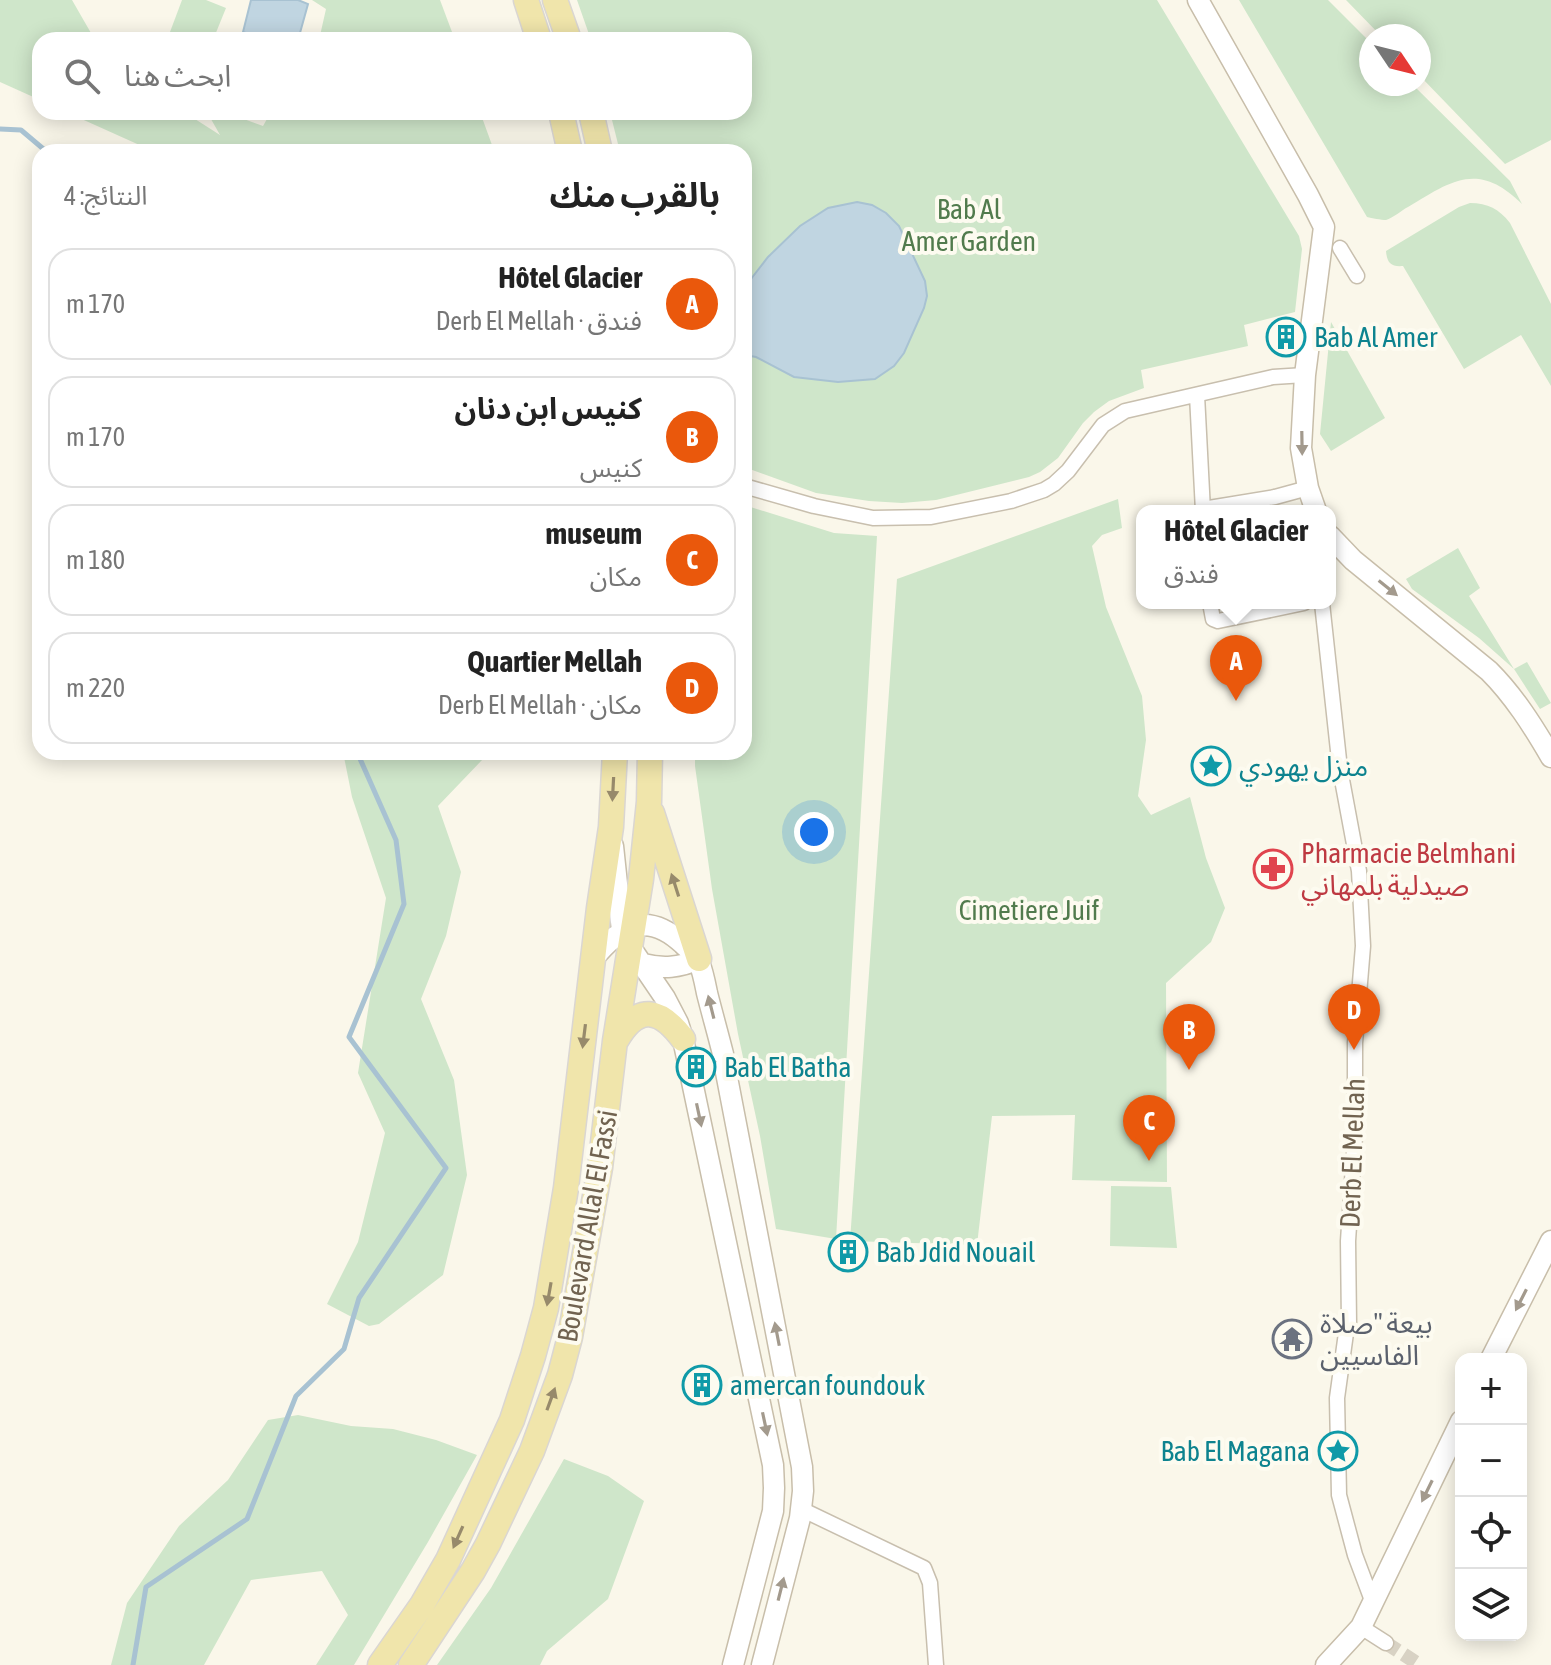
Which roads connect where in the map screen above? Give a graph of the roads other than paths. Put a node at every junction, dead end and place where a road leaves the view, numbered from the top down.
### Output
1 (526, 0) edge
2 (555, 0) edge
3 (1198, 0) edge
4 (536, 32) edge
5 (566, 32) edge
6 (563, 120) edge
7 (593, 120) edge
8 (568, 144) edge
9 (598, 144) edge
10 (1340, 248) dead end
11 (1357, 276) dead end
12 (1305, 375) junction
13 (1197, 395) junction
14 (752, 488) edge
15 (1308, 488) junction
16 (1203, 505) edge
17 (1231, 505) edge
18 (1314, 505) edge
19 (1336, 542) edge
20 (1211, 609) edge
21 (1275, 609) edge
22 (1323, 609) edge
23 (1551, 757) edge
24 (615, 760) edge
25 (650, 760) edge
26 (649, 802) junction
27 (611, 827) junction
28 (633, 942) junction
29 (593, 959) junction
30 (699, 959) junction
31 (683, 1039) junction
32 (615, 1041) junction
33 (1551, 1241) edge
34 (1494, 1353) edge
35 (1459, 1425) edge
36 (505, 1437) junction
37 (532, 1451) junction
38 (801, 1509) junction
39 (1373, 1603) junction
40 (1361, 1627) junction
41 (1386, 1643) tunnel mouth
42 (380, 1665) edge
43 (411, 1665) edge
44 (733, 1665) edge
45 (762, 1665) edge
46 (936, 1665) edge
47 (1326, 1665) edge

1 - 4 main road
2 - 5 main road
3 - 12 main road
6 - 8 main road
7 - 9 main road
10 - 11 street
12 - 13 street
12 -> 15 main road
13 - 14 street
13 - 16 street
15 - 17 street
15 - 18 main road
19 -> 23 main road
20 - 21 street
22 - 39 street, Derb El Mellah
24 -> 27 main road, Boulevard Allal El Fassi
25 - 26 main road, Boulevard Allal El Fassi
26 - 28 main road, Boulevard Allal El Fassi
30 -> 26 main road
27 - 28 main road
27 - 29 main road, Boulevard Allal El Fassi
28 - 29 main road
28 - 30 main road
28 - 30 main road
28 - 31 main road
28 - 32 main road, Boulevard Allal El Fassi
29 -> 36 main road, Boulevard Allal El Fassi
38 -> 30 main road
31 - 32 main road
31 -> 44 main road
37 -> 32 main road, Boulevard Allal El Fassi
33 -> 34 main road
35 -> 39 main road
36 - 37 main road
36 -> 42 main road, Boulevard Allal El Fassi
37 - 43 main road, Boulevard Allal El Fassi
45 -> 38 main road
38 - 46 street
39 - 40 main road
40 - 41 street
40 - 47 main road

